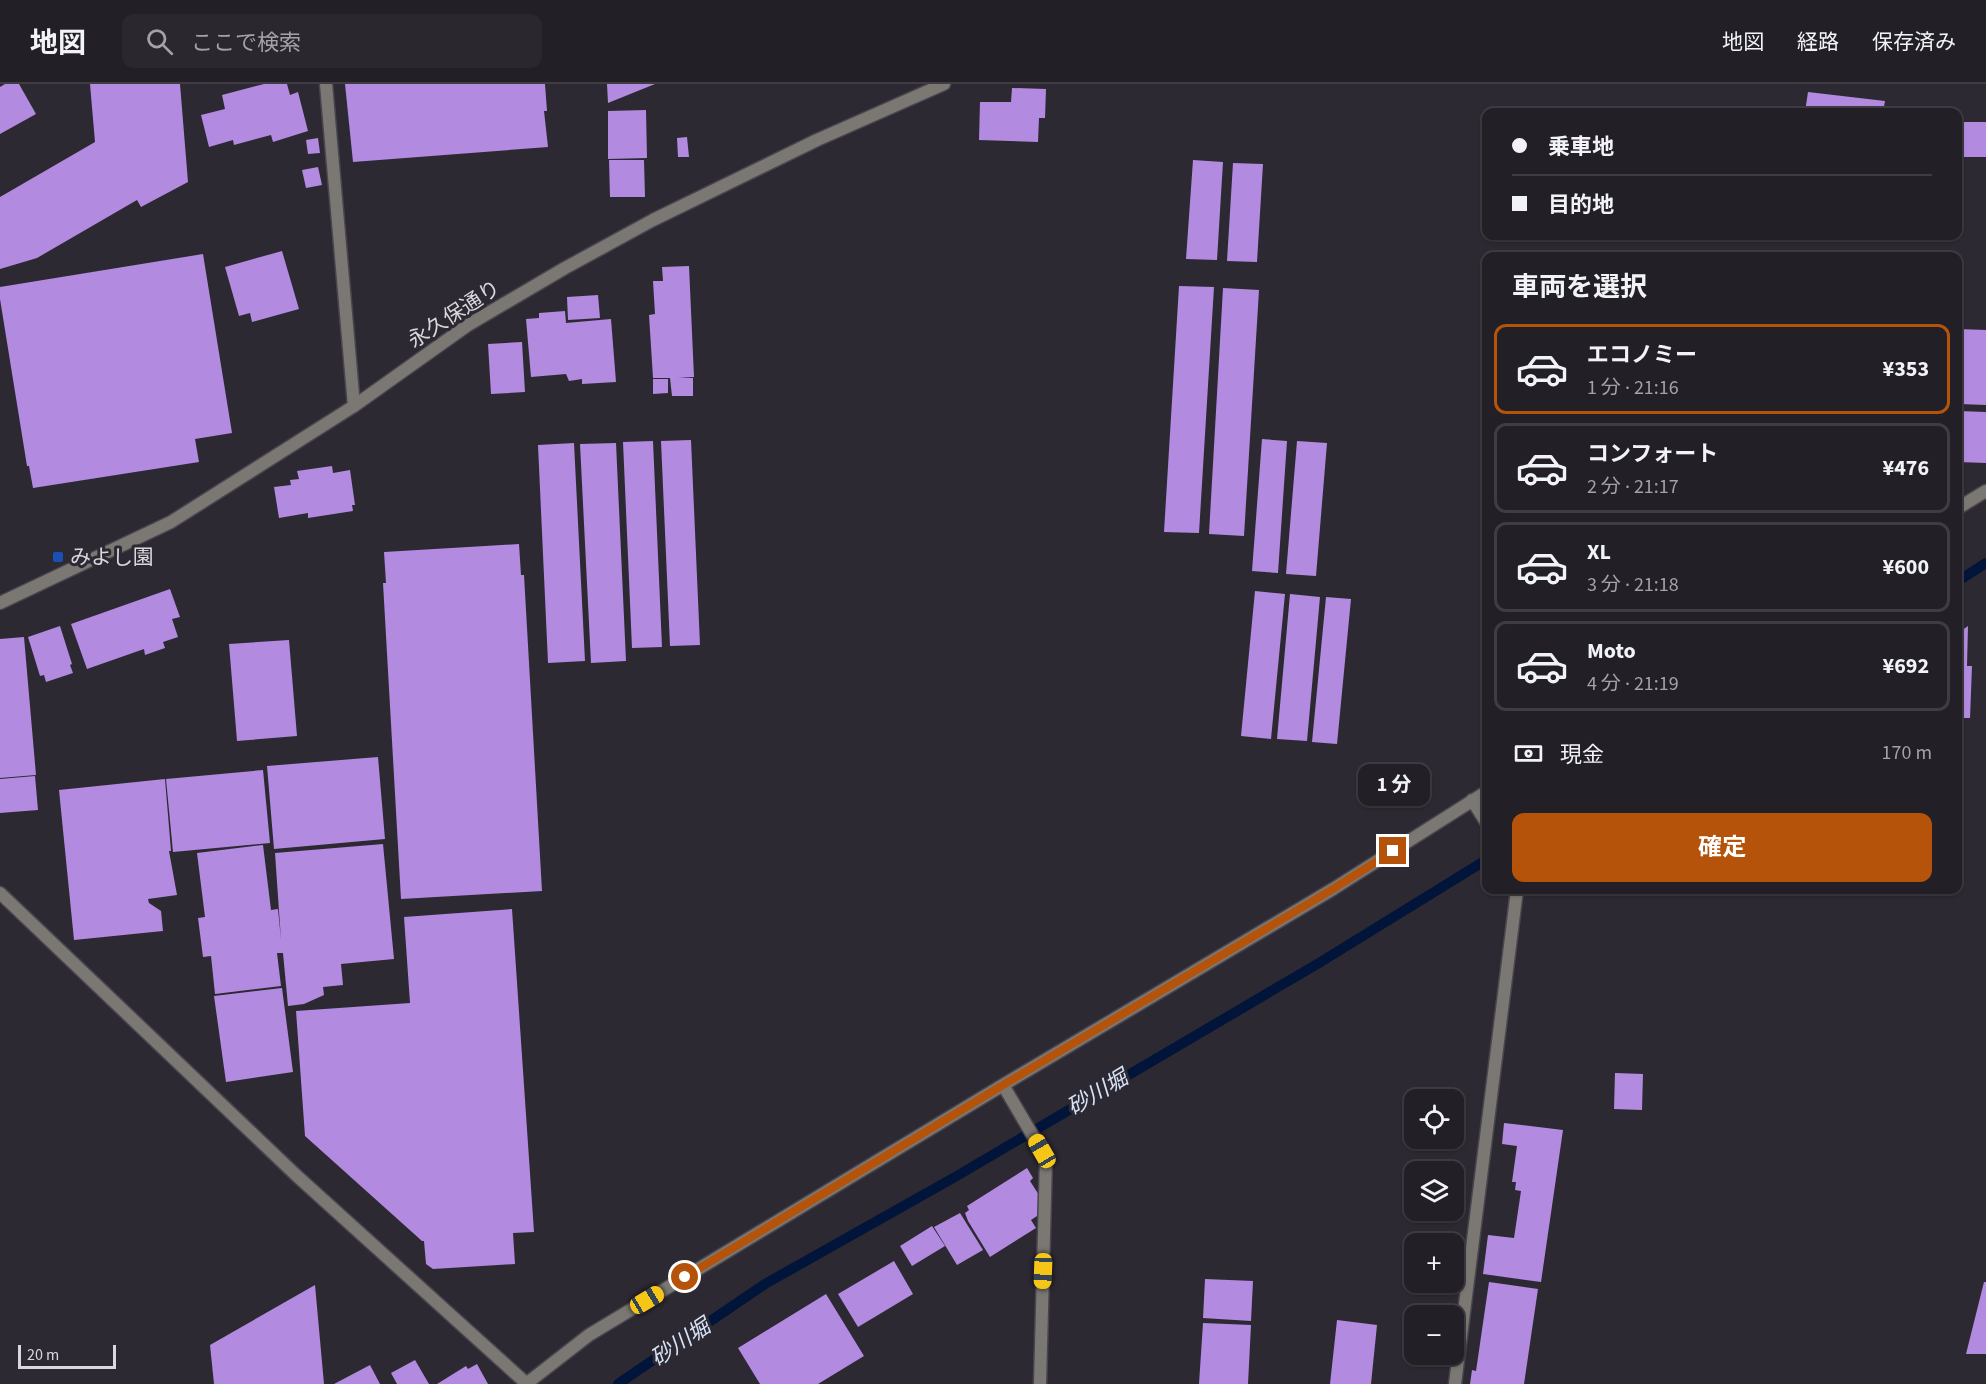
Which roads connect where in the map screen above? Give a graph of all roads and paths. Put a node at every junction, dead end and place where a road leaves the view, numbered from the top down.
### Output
1 (326, 84) edge
2 (944, 84) edge
3 (354, 406) junction
4 (1986, 490) edge
5 (1962, 505) edge
6 (0, 603) edge
7 (1482, 794) edge
8 (1472, 800) junction
9 (1482, 816) edge
10 (0, 893) edge
11 (1516, 894) edge
12 (1003, 1085) junction
13 (526, 1384) edge
14 (1040, 1384) edge
15 (1455, 1384) edge

1 - 3 street
2 - 3 street, 永久保通り
3 - 6 street, 永久保通り
4 - 5 street
7 - 8 street
8 - 9 street
8 - 12 street
10 - 13 street
11 - 15 street
12 - 13 street
12 - 14 street

